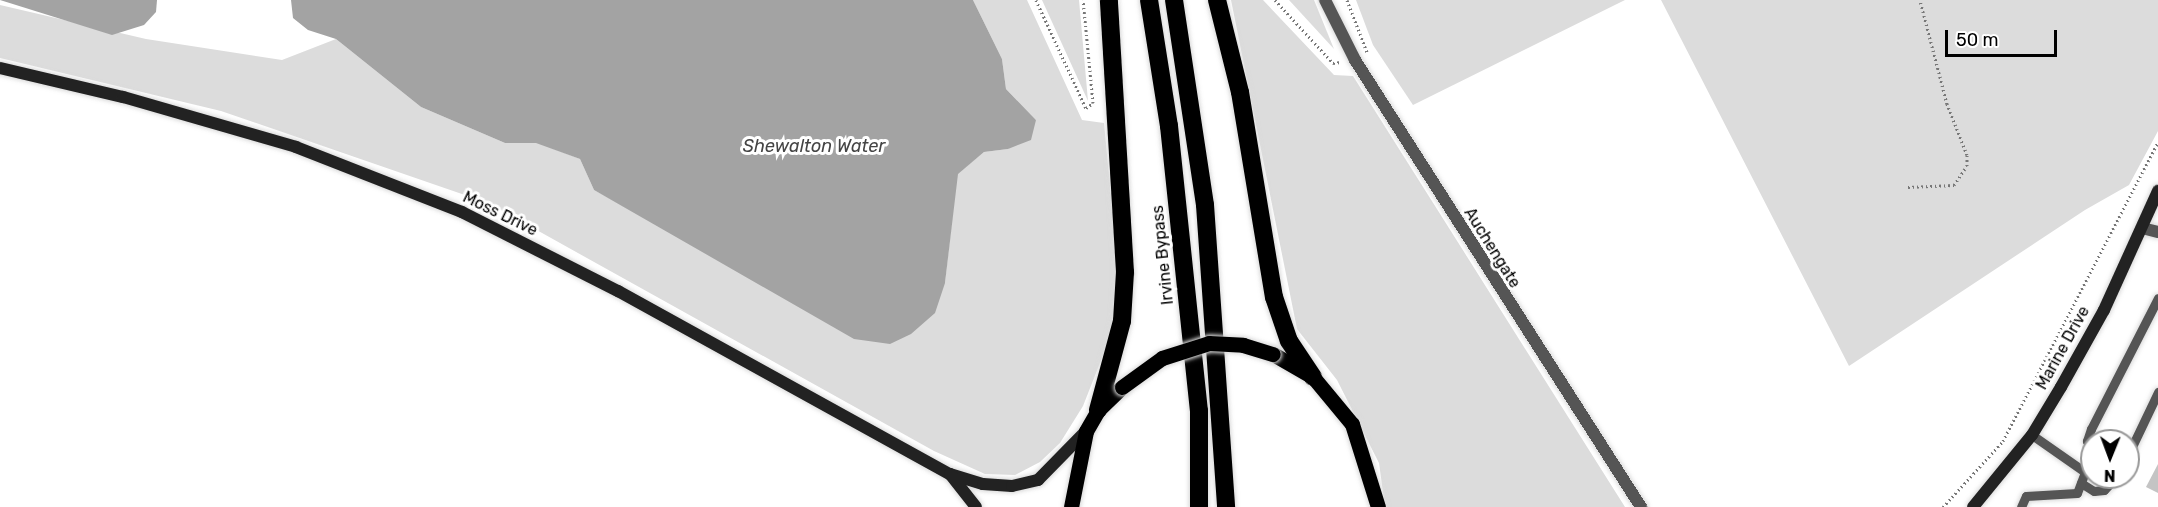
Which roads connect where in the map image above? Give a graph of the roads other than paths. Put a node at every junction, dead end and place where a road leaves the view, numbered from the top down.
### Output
1 (1109, 0) edge
2 (1149, 0) edge
3 (1174, 0) edge
4 (1217, 0) edge
5 (1325, 0) edge
6 (0, 68) edge
7 (2158, 191) edge
8 (2142, 228) junction
9 (2158, 232) edge
10 (2158, 298) edge
11 (1313, 377) junction
12 (2158, 392) edge
13 (1098, 411) junction
14 (2091, 429) edge
15 (2140, 430) edge
16 (1086, 431) junction
17 (2032, 435) junction
18 (2080, 469) edge
19 (950, 474) junction
20 (2080, 486) edge
21 (976, 507) edge
22 (1071, 507) edge
23 (1199, 507) edge
24 (1226, 507) edge
25 (1378, 507) edge
26 (1641, 507) edge
27 (1973, 507) edge
28 (2021, 507) edge

1 - 13 highway
2 - 23 highway, Irvine Bypass
3 - 24 highway
4 - 11 highway
5 - 26 street, Auchengate
6 - 19 main road, Moss Drive
7 - 8 main road, Marine Drive
8 - 9 street
8 - 17 main road, Marine Drive
10 - 14 lane
11 - 13 main road, bridge
11 - 25 main road
12 - 15 lane
13 - 16 main road
16 - 19 main road, Moss Drive
16 - 22 main road
17 - 18 lane
17 - 27 main road, Marine Drive
19 - 21 main road, Moss Drive
20 - 28 lane

